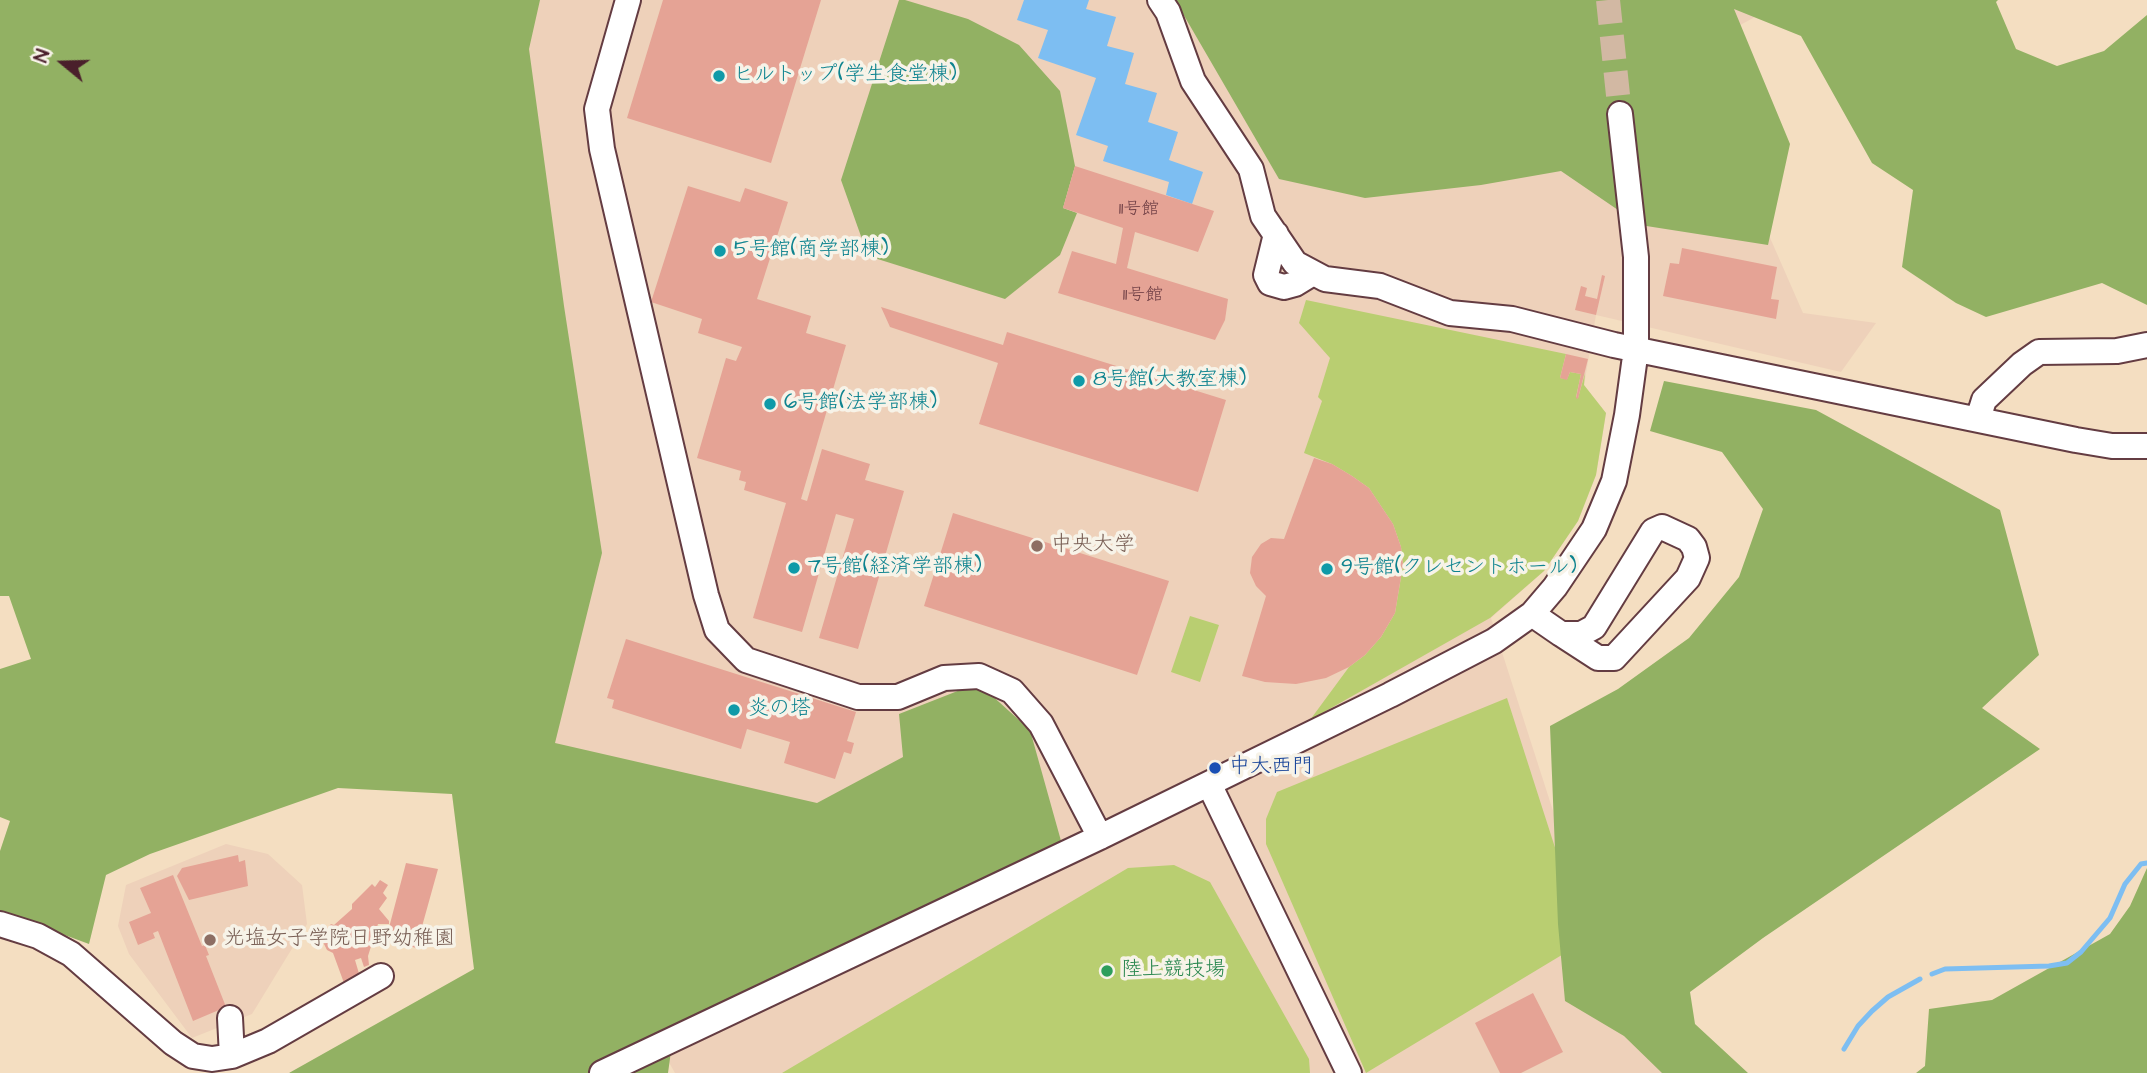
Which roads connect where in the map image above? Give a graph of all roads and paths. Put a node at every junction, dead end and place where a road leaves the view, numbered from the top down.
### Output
1 (628, 0) edge
2 (1160, 0) edge
3 (1620, 114) tunnel mouth
4 (2147, 345) edge
5 (1636, 349) junction
6 (1978, 419) junction
7 (2147, 446) edge
8 (1532, 614) junction
9 (1561, 634) junction
10 (1209, 784) junction
11 (1100, 837) junction
12 (0, 924) edge
13 (381, 976) dead end
14 (230, 1018) dead end
15 (232, 1056) junction
16 (602, 1073) edge
17 (1349, 1073) edge

1 - 11 street
2 - 5 street
3 - 5 street
4 - 6 street
5 - 6 street
5 - 8 street
6 - 7 street
8 - 9 street
8 - 10 street
9 - 9 street
10 - 11 street
10 - 17 street
11 - 16 street
12 - 15 street
13 - 15 street
14 - 15 street

